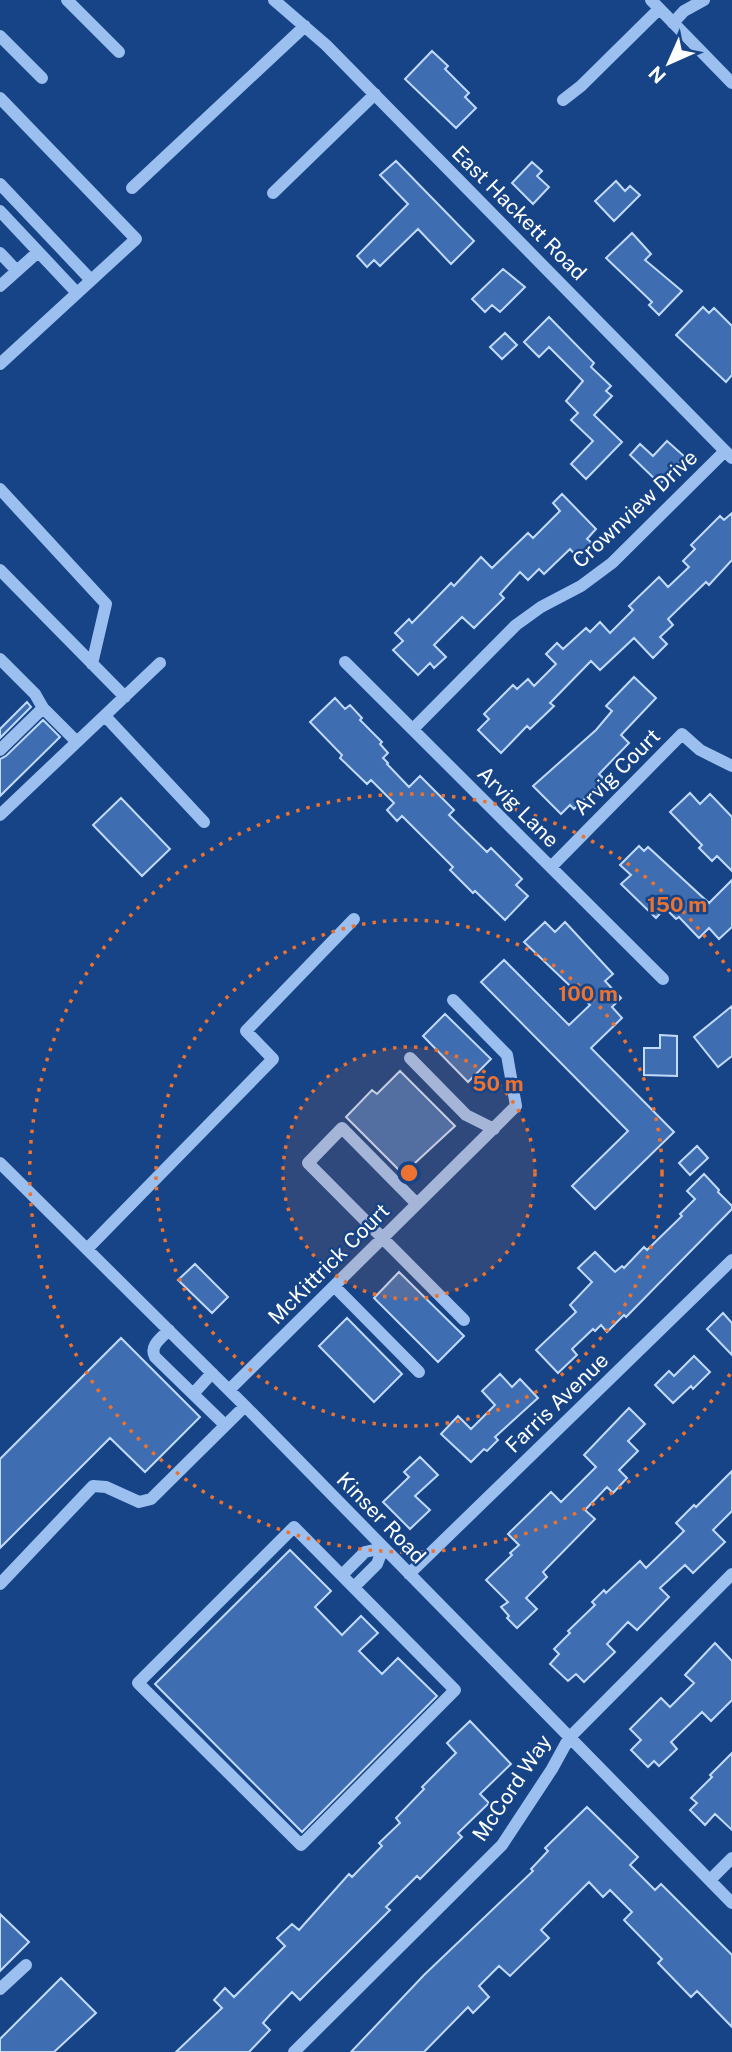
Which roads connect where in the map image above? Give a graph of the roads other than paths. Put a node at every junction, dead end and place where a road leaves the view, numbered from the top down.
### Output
1 (67, 0) edge
2 (274, 0) edge
3 (704, 0) edge
4 (655, 4) edge
5 (673, 23) junction
6 (306, 26) junction
7 (0, 36) edge
8 (119, 52) dead end
9 (42, 78) dead end
10 (732, 83) edge
11 (375, 94) junction
12 (0, 98) edge
13 (563, 100) dead end
14 (0, 184) edge
15 (132, 188) dead end
16 (273, 193) dead end
17 (0, 211) edge
18 (38, 252) junction
19 (0, 253) edge
20 (17, 271) junction
21 (91, 280) junction
22 (0, 286) edge
23 (77, 293) junction
24 (0, 364) edge
25 (728, 454) edge
26 (0, 489) edge
27 (0, 570) edge
28 (0, 659) edge
29 (345, 662) dead end
30 (160, 663) dead end
31 (92, 664) junction
32 (125, 697) junction
33 (43, 708) junction
34 (105, 716) junction
35 (413, 729) junction
36 (77, 742) junction
37 (0, 750) edge
38 (732, 766) edge
39 (0, 815) edge
40 (204, 822) dead end
41 (551, 867) junction
42 (354, 919) dead end
43 (663, 979) dead end
44 (453, 1000) dead end
45 (410, 1058) dead end
46 (494, 1129) junction
47 (0, 1163) edge
48 (417, 1204) junction
49 (383, 1238) junction
50 (87, 1249) junction
51 (732, 1260) edge
52 (334, 1286) junction
53 (464, 1320) dead end
54 (169, 1330) junction
55 (419, 1372) dead end
56 (212, 1373) junction
57 (229, 1390) junction
58 (193, 1394) junction
59 (245, 1406) junction
60 (225, 1426) junction
61 (383, 1548) junction
62 (409, 1574) junction
63 (732, 1574) edge
64 (342, 1575) junction
65 (0, 1584) edge
66 (354, 1587) junction
67 (569, 1738) junction
68 (732, 1858) edge
69 (710, 1880) junction
70 (732, 1903) edge
71 (26, 1965) dead end
72 (0, 1989) edge
73 (294, 2052) edge

1 - 8 street
2 - 6 street, East Hackett Road
3 - 5 street
4 - 5 street
4 - 13 street
5 - 10 street
6 - 11 street, East Hackett Road
6 - 15 street
7 - 9 street
11 - 16 street
11 - 25 street, East Hackett Road
12 - 21 street
14 - 21 street
17 - 18 street
18 - 20 street
18 - 23 street
19 - 20 street
20 - 22 street
21 - 23 street
23 - 24 street
25 - 35 street, Crownview Drive
26 - 31 street
27 - 31 street
28 - 33 street
29 - 35 street, Arvig Lane
30 - 32 street
31 - 32 street
32 - 34 street
33 - 36 street
33 - 37 street
34 - 36 street
34 - 40 street
35 - 41 street, Arvig Lane
36 - 39 street
38 - 41 street, Arvig Court
41 - 43 street, Arvig Lane
42 - 50 street
44 - 46 street, McKittrick Court
45 - 46 street
46 - 48 street, McKittrick Court
47 - 50 street, Kinser Road
48 - 49 street, McKittrick Court
48 - 49 street
49 - 52 street, McKittrick Court
49 - 53 street
50 - 54 street, Kinser Road
51 - 62 street, Farris Avenue
52 - 55 street
52 - 57 street, McKittrick Court
54 - 56 street, Kinser Road
54 - 58 street
56 - 57 street, Kinser Road
56 - 58 street
57 - 59 street, Kinser Road
58 - 60 street
59 - 60 street
59 - 61 street, Kinser Road
60 - 65 street
61 - 62 street, Kinser Road
61 - 64 street
61 - 66 street
62 - 67 street, Kinser Road
63 - 67 street, McCord Way
64 - 66 street
64 - 66 street
67 - 69 street, Kinser Road
67 - 73 street, McCord Way
68 - 69 street
69 - 70 street, Kinser Road
71 - 72 street

